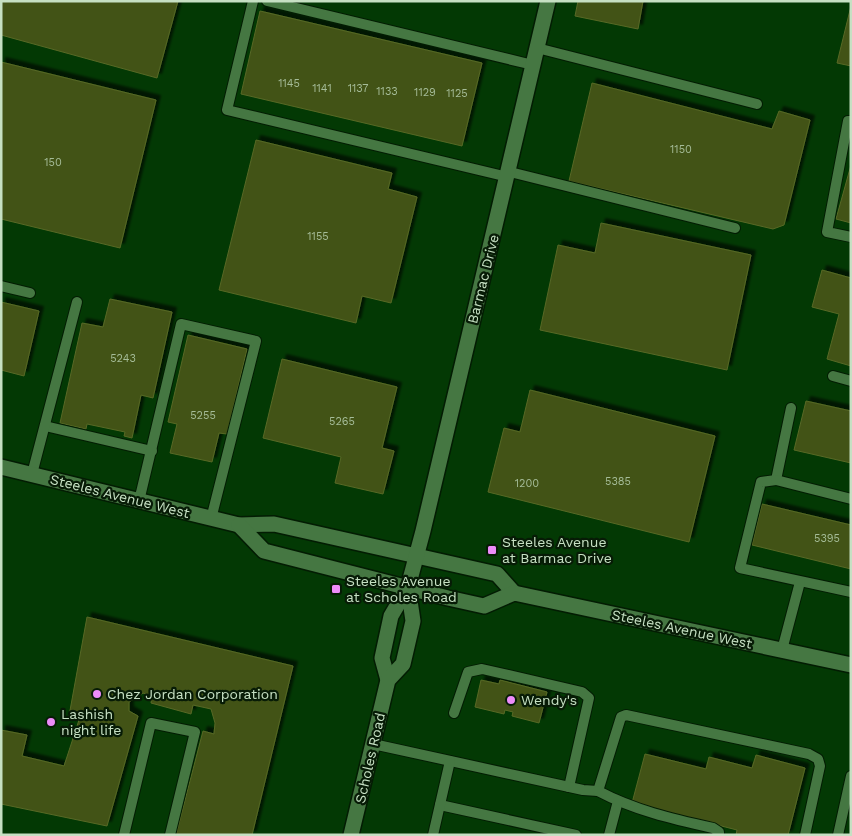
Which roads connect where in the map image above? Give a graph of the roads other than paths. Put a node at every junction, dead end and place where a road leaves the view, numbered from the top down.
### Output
1 (253, 1) edge
2 (267, 1) edge
3 (548, 1) edge
4 (537, 48) junction
5 (534, 65) junction
6 (757, 104) dead end
7 (851, 121) edge
8 (509, 174) junction
9 (735, 228) dead end
10 (851, 237) edge
11 (1, 286) edge
12 (30, 293) dead end
13 (77, 302) dead end
14 (833, 376) dead end
15 (851, 381) edge
16 (791, 408) dead end
17 (45, 426) junction
18 (152, 451) junction
19 (1, 467) edge
20 (32, 474) junction
21 (776, 480) junction
22 (851, 499) edge
23 (139, 501) junction
24 (212, 519) junction
25 (239, 526) junction
26 (417, 556) junction
27 (800, 582) junction
28 (408, 587) junction
29 (851, 592) edge
30 (514, 593) junction
31 (782, 650) junction
32 (851, 665) edge
33 (388, 680) junction
34 (454, 713) dead end
35 (373, 744) junction
36 (450, 761) junction
37 (851, 776) edge
38 (569, 787) junction
39 (598, 791) junction
40 (618, 801) junction
41 (440, 805) junction
42 (124, 835) edge
43 (170, 835) edge
44 (351, 835) edge
45 (433, 835) edge
46 (576, 835) edge
47 (609, 835) edge
48 (719, 835) edge
49 (805, 835) edge
50 (838, 835) edge

1 - 8 lane
2 - 5 lane
3 - 4 main road, Barmac Drive
4 - 5 main road, Barmac Drive
4 - 6 lane
5 - 8 main road, Barmac Drive
7 - 10 lane
8 - 9 lane
8 - 26 main road, Barmac Drive
11 - 12 lane
13 - 17 lane
14 - 15 lane
16 - 21 lane
17 - 18 lane
17 - 20 lane
18 - 23 lane
18 - 24 lane
19 - 20 main road, Steeles Avenue West
20 - 23 main road, Steeles Avenue West
21 - 22 lane
21 - 27 lane
23 - 24 main road, Steeles Avenue West
24 - 25 main road, Steeles Avenue West
25 - 26 main road, Steeles Avenue West
25 - 28 main road
26 - 28 main road, Barmac Drive
26 - 30 main road, Steeles Avenue West
27 - 29 lane
27 - 31 lane
28 - 30 main road
28 - 33 main road, Scholes Road
28 - 33 main road, Scholes Road
30 - 31 main road, Steeles Avenue West
31 - 32 main road, Steeles Avenue West
33 - 35 main road, Scholes Road
34 - 38 lane
35 - 36 lane
35 - 44 main road, Scholes Road
36 - 38 lane
36 - 41 lane
37 - 50 lane
38 - 39 lane
39 - 40 lane
39 - 49 lane
40 - 47 lane
40 - 48 lane
41 - 45 lane
41 - 46 lane
42 - 43 lane

